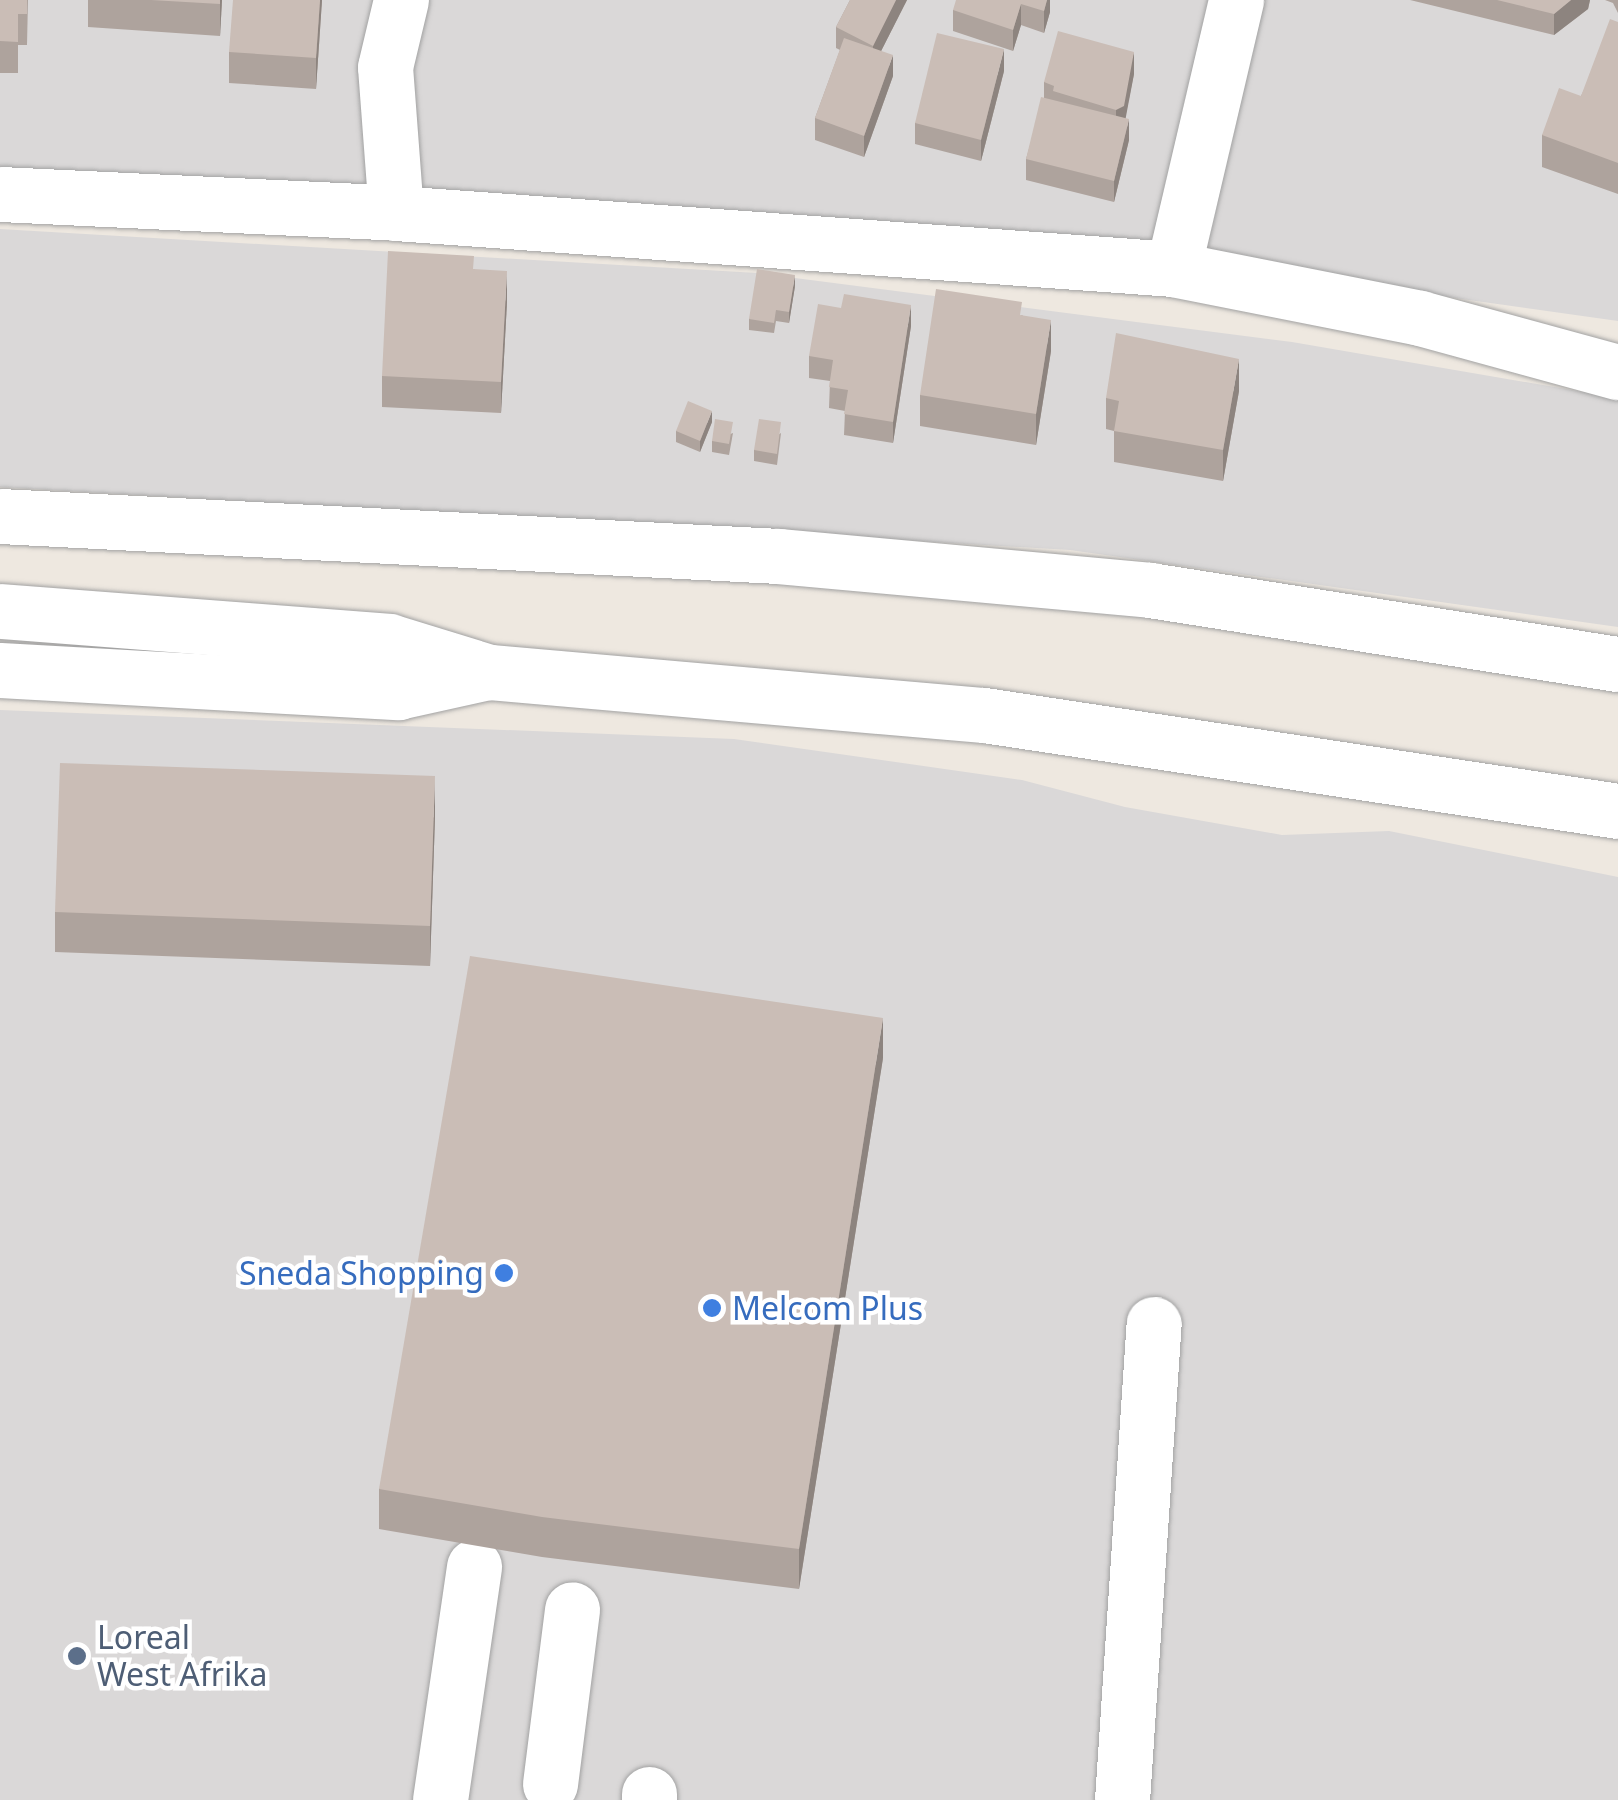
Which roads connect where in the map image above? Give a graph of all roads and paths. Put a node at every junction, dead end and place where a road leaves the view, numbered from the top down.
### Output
1 (401, 0) edge
2 (1236, 0) edge
3 (0, 194) edge
4 (396, 212) junction
5 (1173, 269) junction
6 (1618, 372) edge
7 (0, 516) edge
8 (0, 612) edge
9 (1618, 664) edge
10 (0, 670) edge
11 (490, 672) junction
12 (1618, 811) edge
13 (1154, 1324) dead end
14 (474, 1566) dead end
15 (572, 1609) dead end
16 (550, 1784) dead end
17 (440, 1800) edge
18 (1122, 1800) edge

1 - 4 street
2 - 5 street
3 - 4 street
4 - 5 street
5 - 6 street
7 - 9 street
8 - 11 street
10 - 11 street
11 - 12 street
13 - 18 street
14 - 17 street
15 - 16 street

